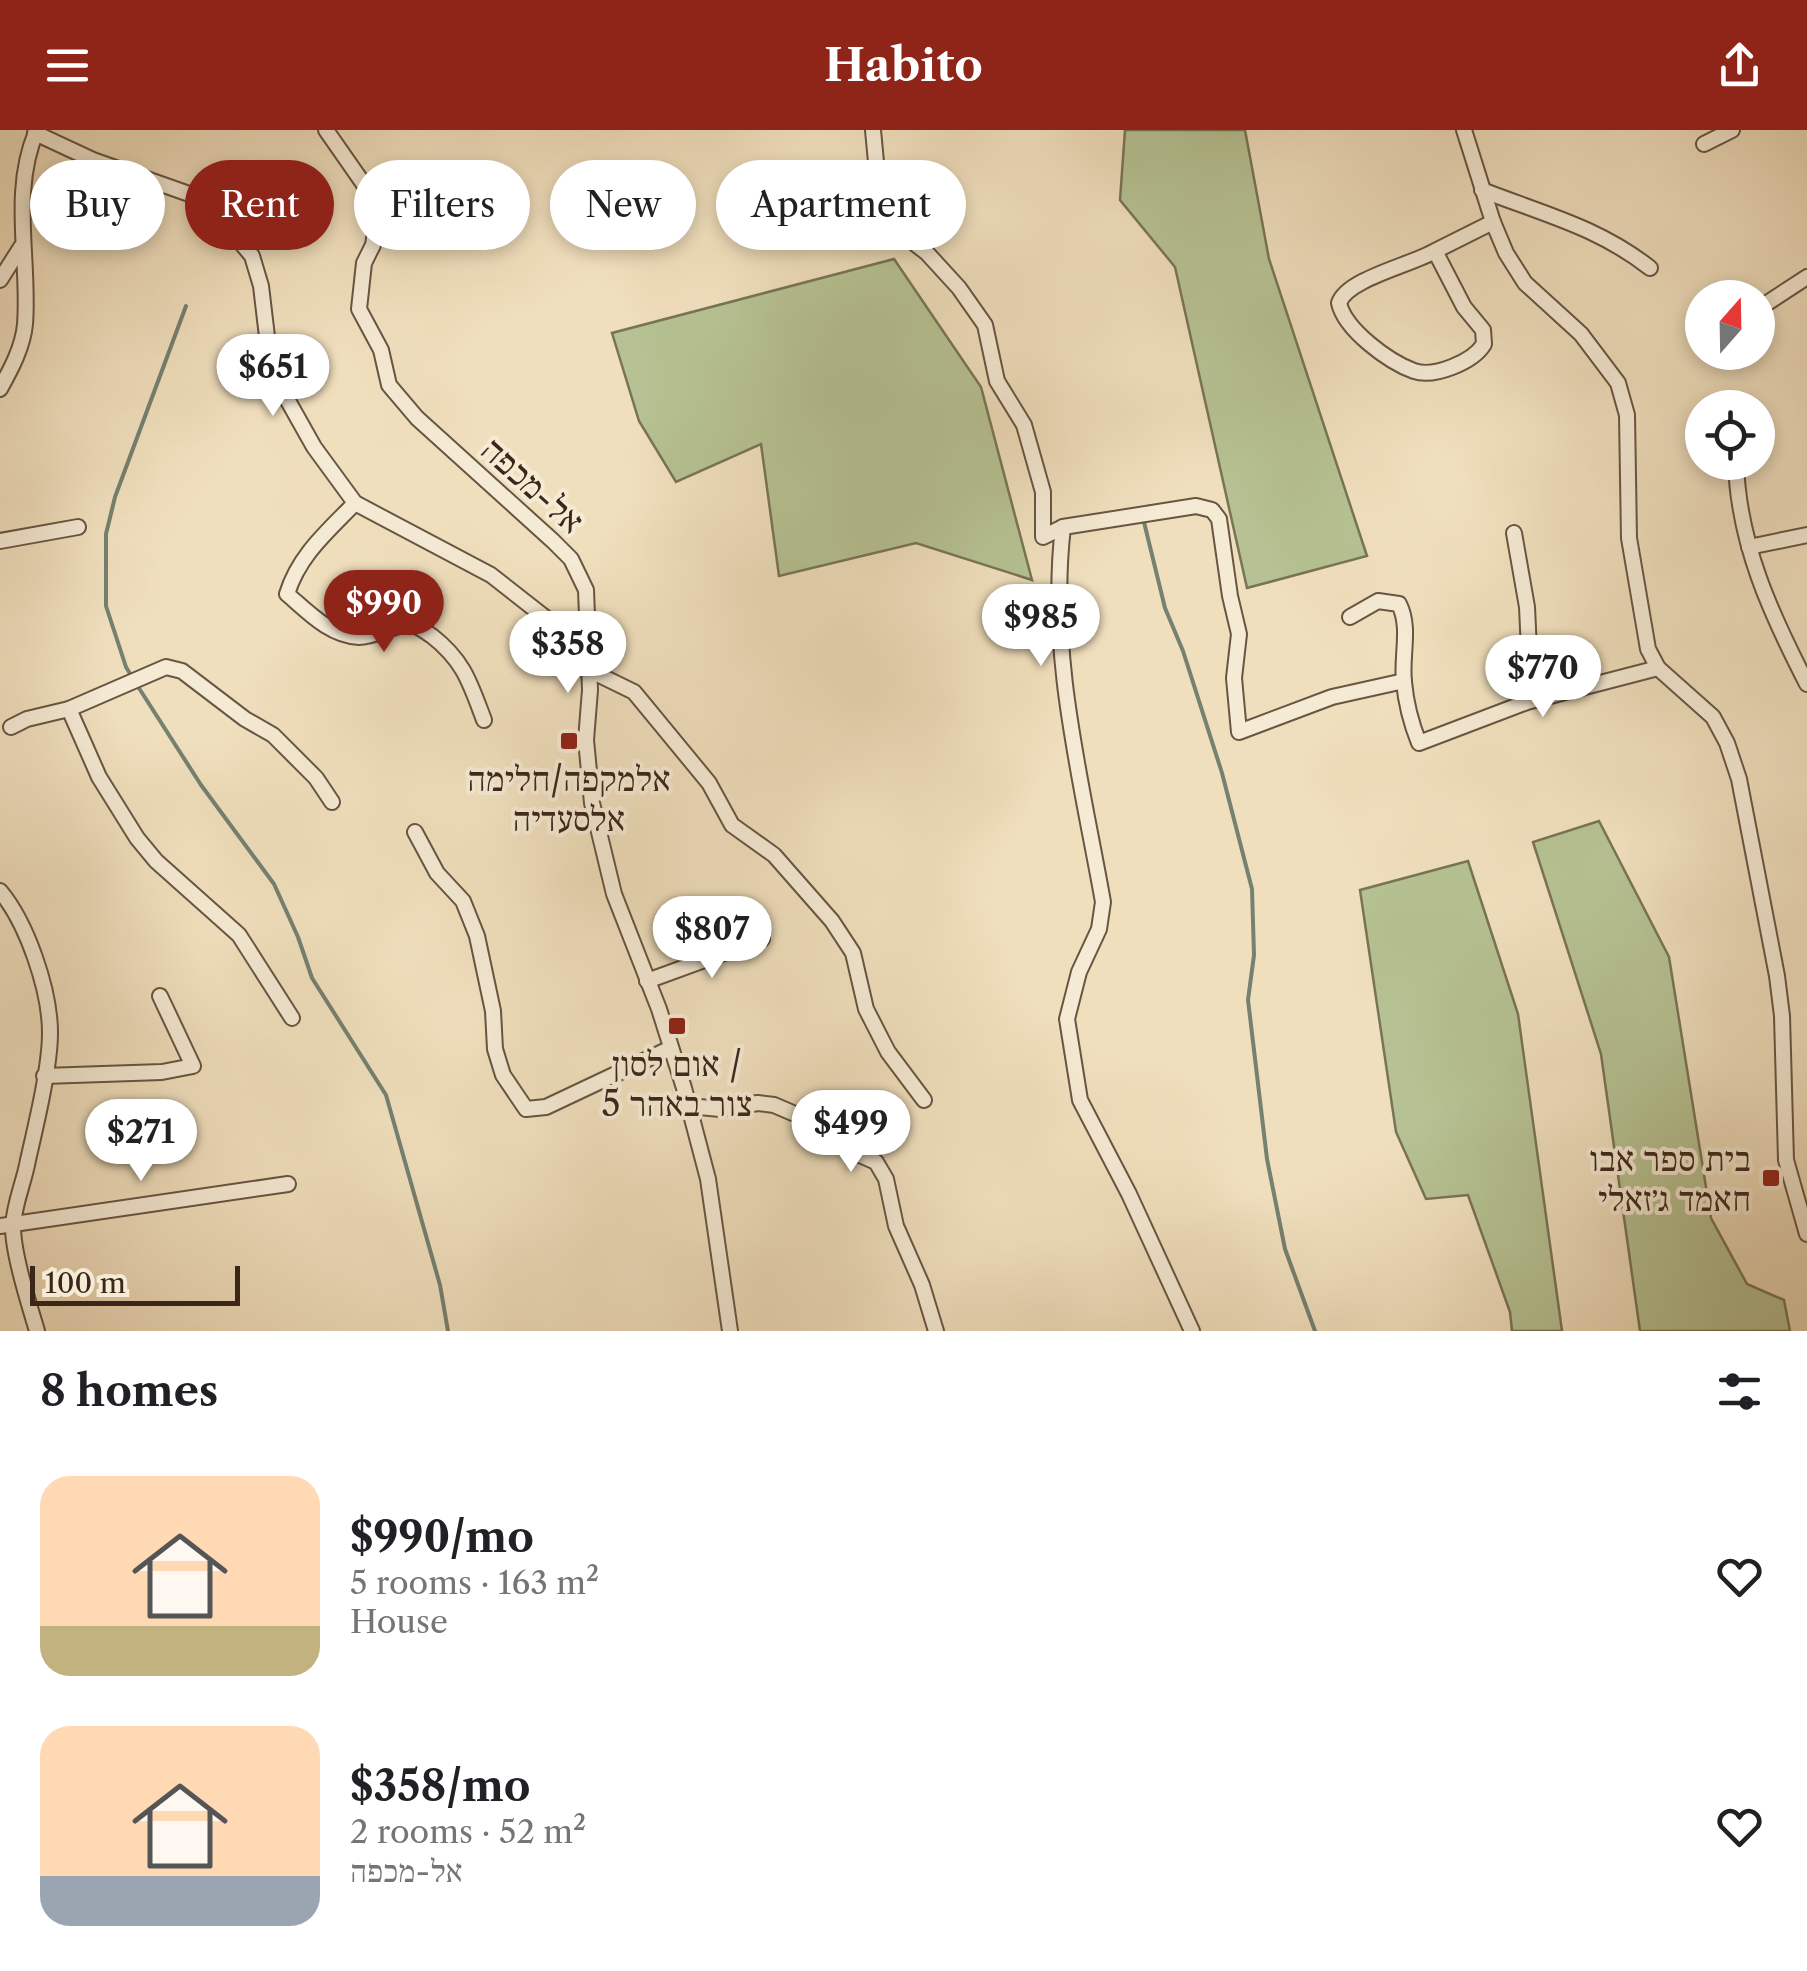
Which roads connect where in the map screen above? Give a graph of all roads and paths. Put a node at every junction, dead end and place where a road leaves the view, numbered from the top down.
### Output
1 (326, 130) edge
2 (873, 130) edge
3 (1464, 130) edge
4 (1732, 130) edge
5 (36, 131) edge
6 (1704, 144) dead end
7 (1482, 190) junction
8 (1493, 222) junction
9 (22, 247) junction
10 (1434, 251) junction
11 (1650, 268) dead end
12 (1807, 277) edge
13 (0, 280) edge
14 (1775, 298) edge
15 (0, 389) edge
16 (1736, 480) edge
17 (355, 503) junction
18 (78, 527) dead end
19 (1063, 528) junction
20 (1514, 533) dead end
21 (1807, 535) edge
22 (0, 542) edge
23 (1750, 547) junction
24 (1350, 617) dead end
25 (588, 651) junction
26 (1658, 668) junction
27 (589, 670) junction
28 (1404, 682) junction
29 (1807, 684) edge
30 (1540, 698) junction
31 (69, 709) junction
32 (484, 720) dead end
33 (11, 727) dead end
34 (332, 802) dead end
35 (414, 832) dead end
36 (0, 890) edge
37 (762, 940) dead end
38 (647, 981) junction
39 (160, 996) dead end
40 (292, 1018) dead end
41 (671, 1048) junction
42 (44, 1076) junction
43 (924, 1100) dead end
44 (689, 1106) junction
45 (288, 1184) dead end
46 (1806, 1223) edge
47 (7, 1225) edge
48 (37, 1331) edge
49 (730, 1331) edge
50 (936, 1331) edge
51 (1192, 1331) edge

1 - 25 street, אל-מכפה
2 - 19 street
3 - 7 street
4 - 6 street
5 - 9 street
5 - 17 street
7 - 8 street
7 - 11 street
8 - 10 street
8 - 26 street
9 - 13 street
9 - 15 street
10 - 10 street
12 - 14 street
16 - 23 street
17 - 25 street
17 - 32 street
18 - 22 street
19 - 28 street
19 - 51 street
20 - 30 street
21 - 23 street
23 - 29 street
24 - 28 street
25 - 27 street, אל-מכפה
26 - 30 street
26 - 46 street
27 - 38 street, אל-מכפה
27 - 43 street
28 - 30 street
31 - 33 street
31 - 34 street
31 - 40 street
35 - 41 street
36 - 42 street
37 - 38 street
38 - 41 street, אל-מכפה
39 - 42 street
41 - 44 street, אל-מכפה
42 - 47 street
44 - 49 street, אל-מכפה
44 - 50 street
45 - 47 street
47 - 48 street

